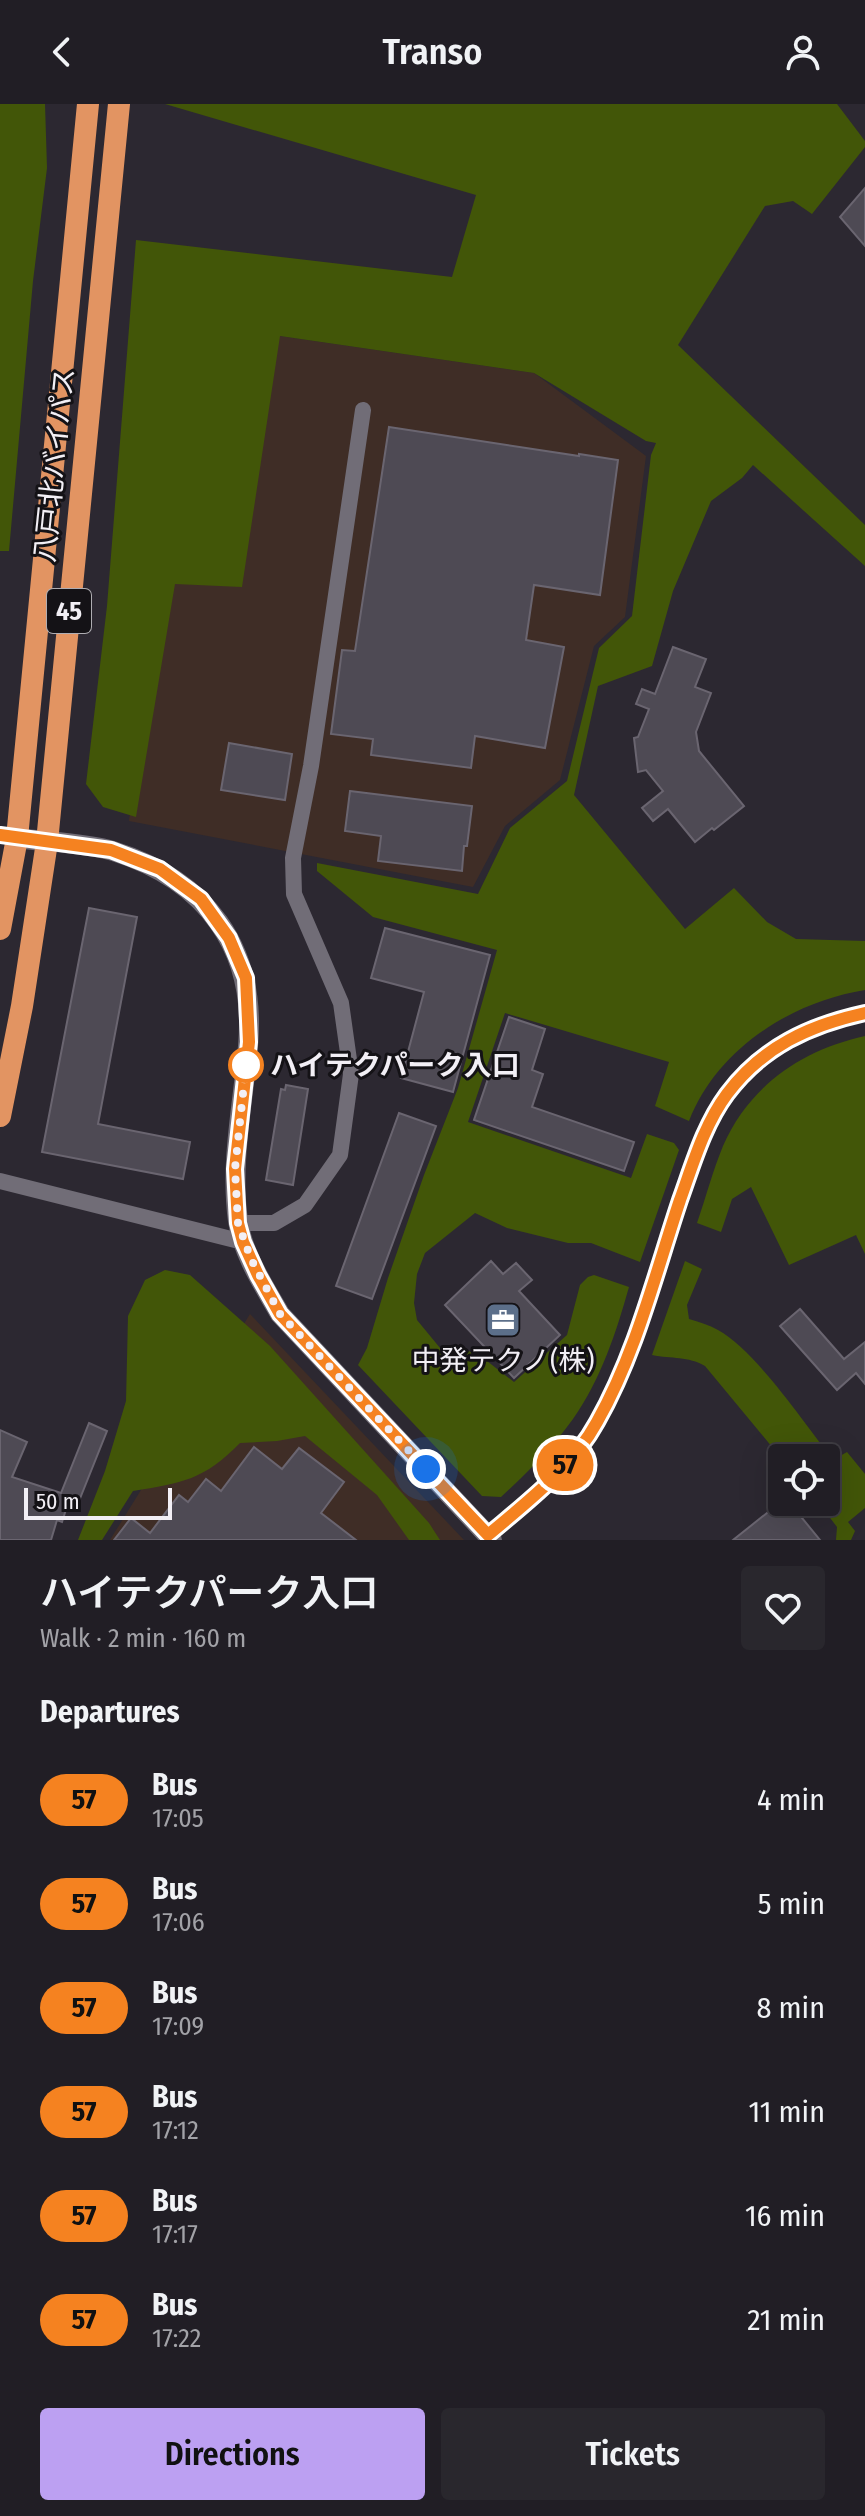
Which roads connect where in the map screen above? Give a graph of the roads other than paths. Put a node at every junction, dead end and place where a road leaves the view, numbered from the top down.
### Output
1 (88, 104) edge
2 (119, 104) edge
3 (363, 410) dead end
4 (9, 837) edge
5 (47, 842) junction
6 (0, 929) edge
7 (865, 1013) edge
8 (0, 1116) edge
9 (0, 1181) edge
10 (241, 1233) junction
11 (490, 1538) edge

1 - 4 highway, 八戸北バイパス / 45
2 - 5 highway, 八戸北バイパス / 45
3 - 10 street
4 - 5 street
4 - 6 highway, 八戸北バイパス / 45
5 - 8 highway, 八戸北バイパス / 45
5 - 10 street
7 - 11 street
9 - 10 street
10 - 11 street

